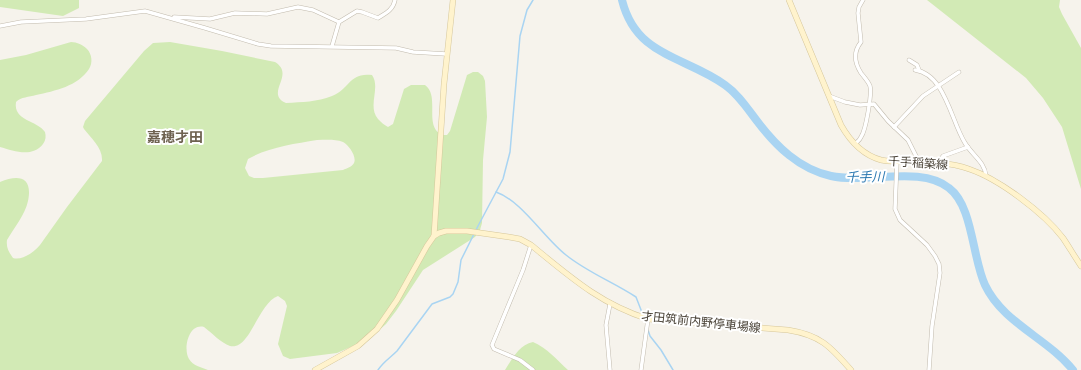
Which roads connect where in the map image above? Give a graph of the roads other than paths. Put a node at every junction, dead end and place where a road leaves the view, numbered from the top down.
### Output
1 (395, 0) edge
2 (453, 0) edge
3 (789, 0) edge
4 (863, 0) edge
5 (167, 16) junction
6 (339, 22) junction
7 (0, 26) edge
8 (332, 46) junction
9 (446, 54) junction
10 (909, 60) dead end
11 (959, 72) dead end
12 (938, 86) junction
13 (829, 96) junction
14 (869, 104) junction
15 (894, 127) junction
16 (855, 144) junction
17 (968, 147) junction
18 (897, 161) junction
19 (919, 162) junction
20 (937, 164) junction
21 (986, 176) junction
22 (434, 236) junction
23 (531, 245) junction
24 (1081, 266) edge
25 (610, 304) junction
26 (648, 319) junction
27 (316, 370) edge
28 (533, 370) edge
29 (610, 370) edge
30 (641, 370) edge
31 (851, 370) edge
32 (928, 370) edge

1 - 6 street
2 - 9 main road
3 - 13 main road, 千手稲築線
4 - 14 street
5 - 6 street
5 - 7 street
5 - 8 street
6 - 8 street
8 - 9 street
9 - 22 main road
10 - 12 street
11 - 12 street
12 - 15 street
12 - 17 street
13 - 14 street
13 - 16 main road, 千手稲築線
14 - 15 street
14 - 16 street
15 - 19 street
16 - 18 main road, 千手稲築線
17 - 20 street
17 - 21 street
18 - 19 main road, 千手稲築線
18 - 32 street
19 - 20 main road, 千手稲築線
20 - 21 main road, 千手稲築線
21 - 24 main road, 千手稲築線
22 - 23 main road, 才田筑前内野停車場線
22 - 27 main road
23 - 25 main road, 才田筑前内野停車場線
23 - 28 street
25 - 26 main road, 才田筑前内野停車場線
25 - 29 street
26 - 30 street
26 - 31 main road, 才田筑前内野停車場線

